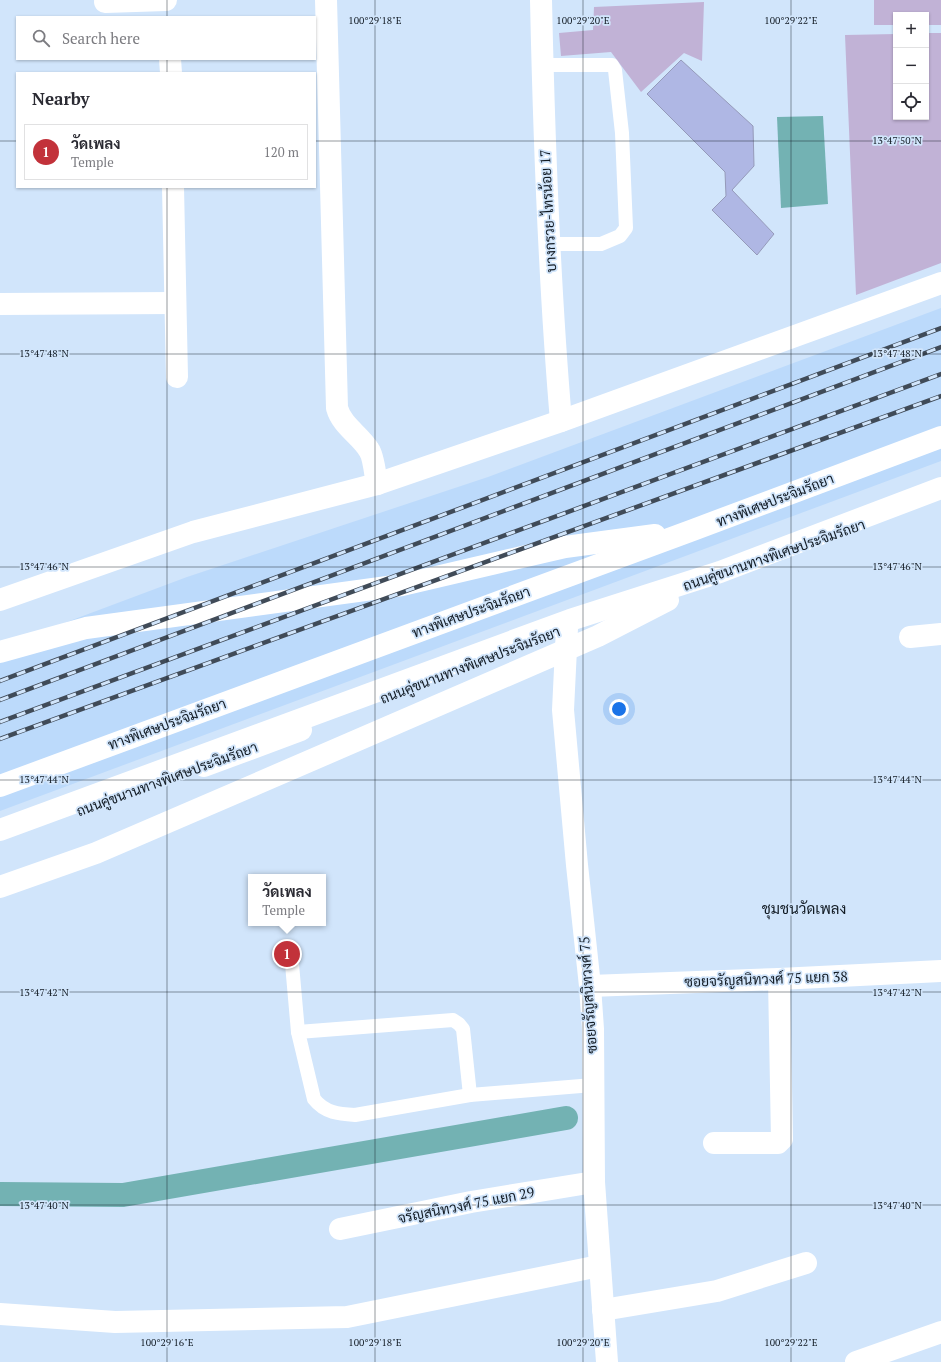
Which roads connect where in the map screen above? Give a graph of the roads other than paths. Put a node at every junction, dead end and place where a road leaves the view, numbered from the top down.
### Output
1 (168, 0) edge
2 (326, 0) edge
3 (541, 0) edge
4 (105, 2) dead end
5 (170, 16) edge
6 (170, 60) edge
7 (542, 65) junction
8 (171, 72) edge
9 (173, 188) edge
10 (550, 244) junction
11 (941, 283) edge
12 (175, 303) junction
13 (0, 304) edge
14 (177, 377) dead end
15 (561, 421) junction
16 (941, 437) edge
17 (377, 484) junction
18 (941, 488) edge
19 (941, 496) edge
20 (693, 530) junction
21 (720, 572) junction
22 (0, 600) edge
23 (567, 628) junction
24 (941, 634) edge
25 (910, 637) dead end
26 (0, 652) edge
27 (0, 786) edge
28 (0, 830) edge
29 (0, 838) edge
30 (0, 887) edge
31 (292, 964) dead end
32 (941, 971) edge
33 (779, 979) junction
34 (590, 986) junction
35 (298, 1032) junction
36 (593, 1085) junction
37 (470, 1095) junction
38 (714, 1143) dead end
39 (594, 1182) junction
40 (340, 1229) dead end
41 (806, 1263) dead end
42 (599, 1266) junction
43 (603, 1310) junction
44 (0, 1314) edge
45 (941, 1332) edge
46 (607, 1362) edge
47 (856, 1362) edge

1 - 4 main road
1 - 5 main road
2 - 17 main road
3 - 7 main road, บางกรวย-ไทรน้อย 17
6 - 8 main road
7 - 10 main road, บางกรวย-ไทรน้อย 17
7 - 10 lane
9 - 12 main road
10 - 15 main road, บางกรวย-ไทรน้อย 17
11 - 15 main road
12 - 13 main road
12 - 14 main road
15 - 17 main road
16 - 20 main road, ทางพิเศษประจิมรัถยา
17 - 22 main road
18 - 21 main road
19 - 23 main road, ถนนคู่ขนานทางพิเศษประจิมรัถยา
20 - 26 main road
20 - 27 main road, ทางพิเศษประจิมรัถยา
21 - 28 main road
21 - 30 main road
23 - 29 main road, ถนนคู่ขนานทางพิเศษประจิมรัถยา
23 - 34 main road, ซอยจรัญสนิทวงศ์ 75
24 - 25 main road
31 - 35 lane
32 - 33 main road, ซอยจรัญสนิทวงศ์ 75 แยก 38
33 - 34 main road, ซอยจรัญสนิทวงศ์ 75 แยก 38
33 - 38 main road
34 - 36 main road, ซอยจรัญสนิทวงศ์ 75
35 - 37 lane
35 - 37 lane
36 - 37 lane
36 - 39 main road, ซอยจรัญสนิทวงศ์ 75
39 - 40 main road, จรัญสนิทวงศ์ 75 แยก 29
39 - 42 main road, ซอยจรัญสนิทวงศ์ 75
41 - 43 main road
42 - 43 main road, ซอยจรัญสนิทวงศ์ 75
42 - 44 main road
43 - 46 main road, ซอยจรัญสนิทวงศ์ 75
45 - 47 main road

